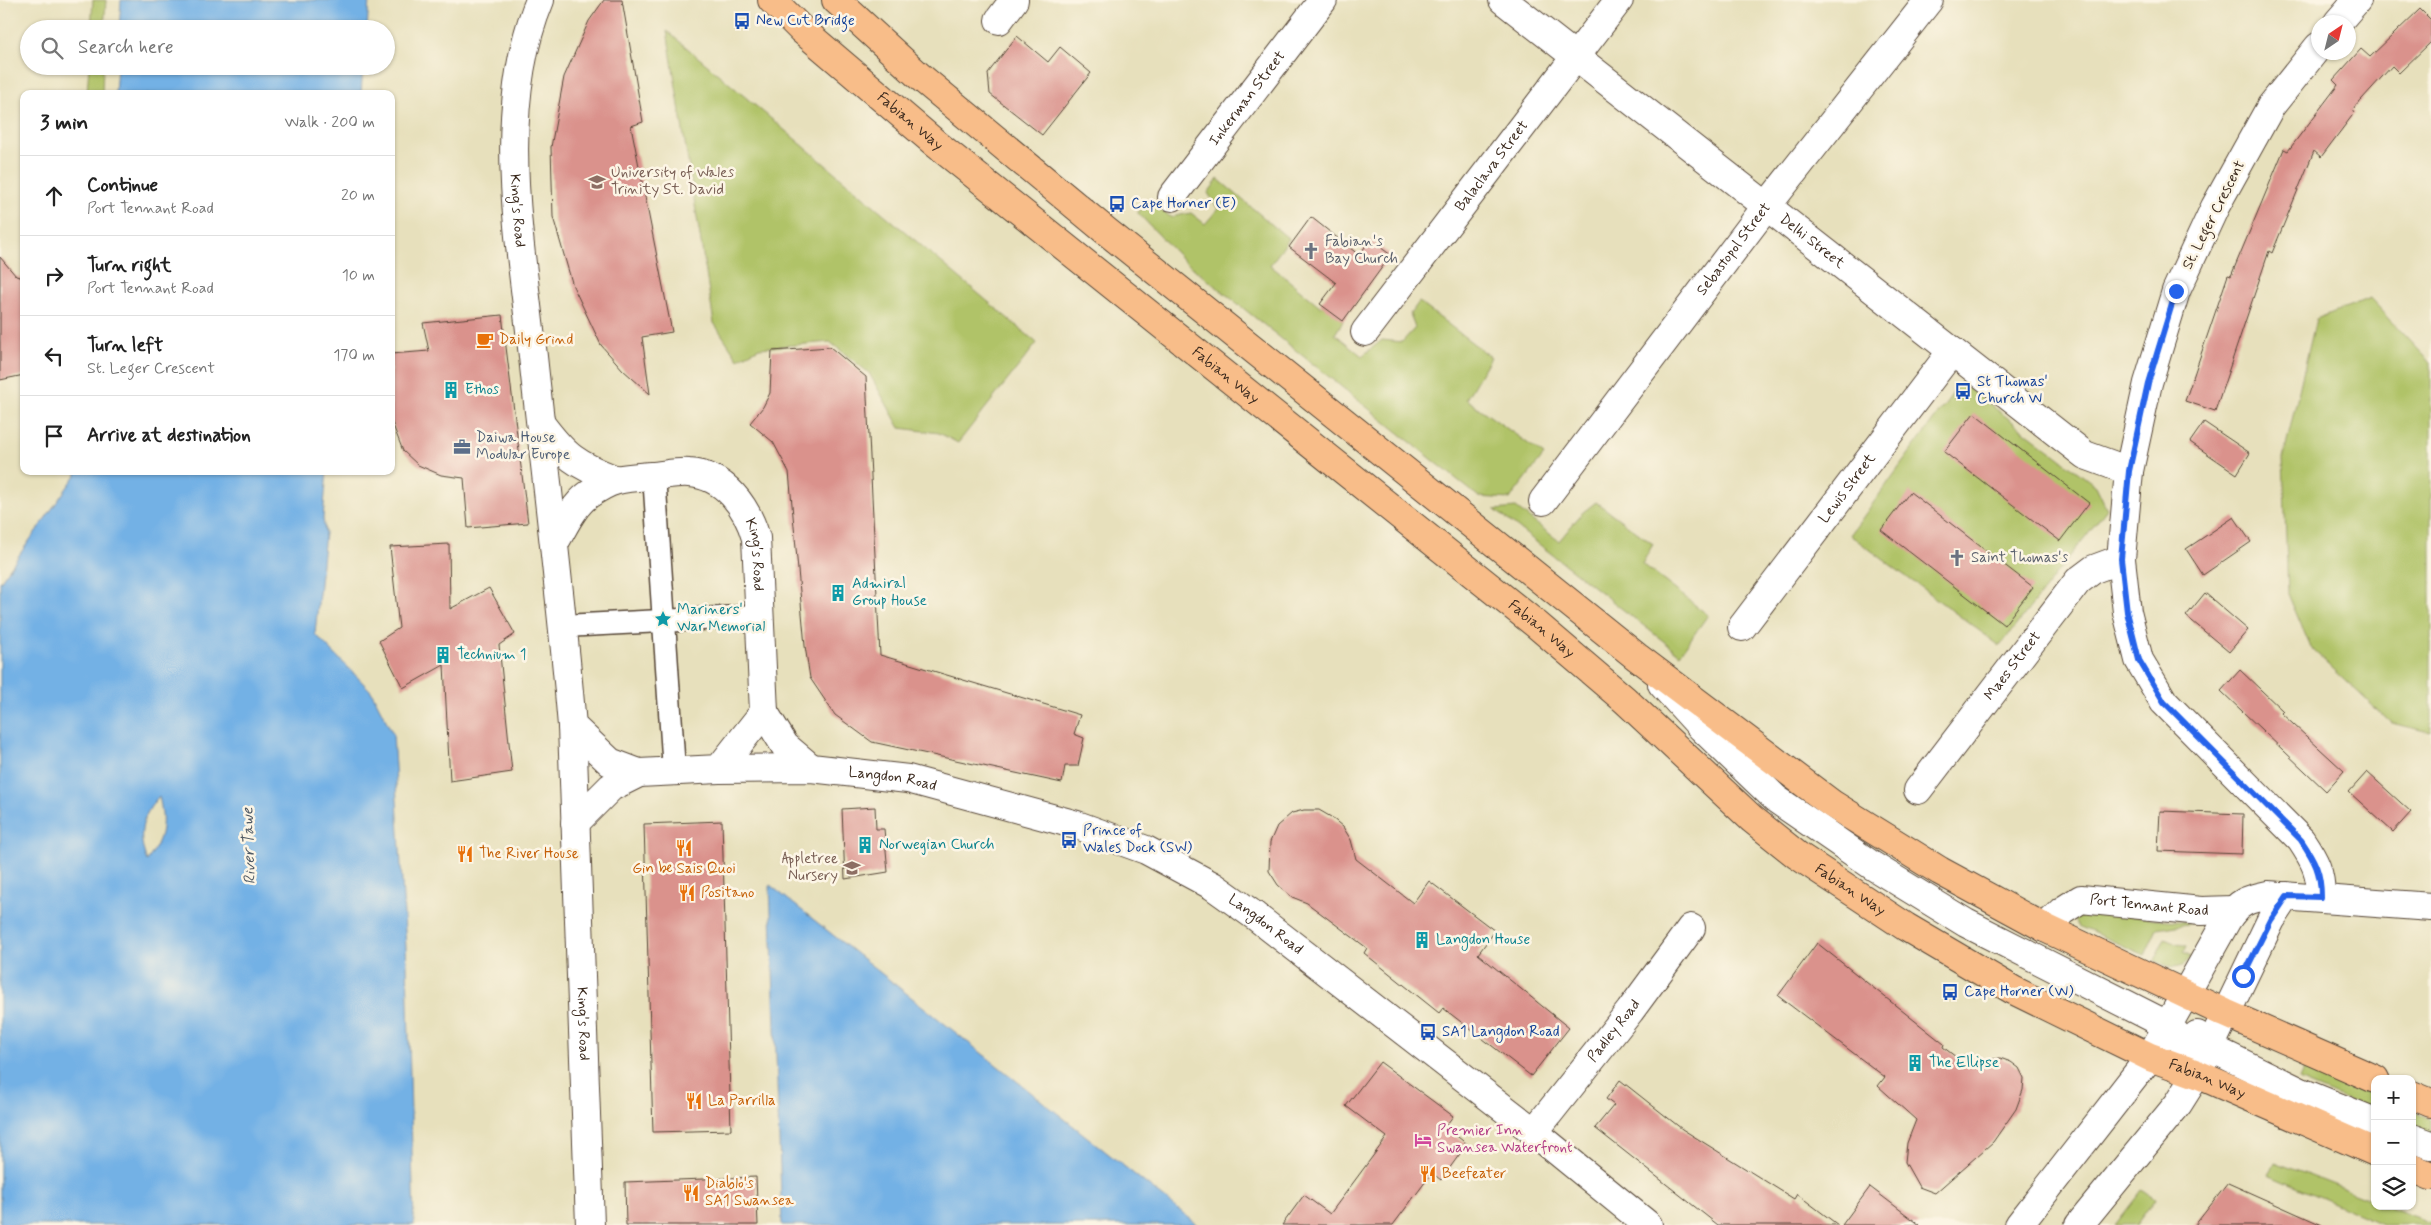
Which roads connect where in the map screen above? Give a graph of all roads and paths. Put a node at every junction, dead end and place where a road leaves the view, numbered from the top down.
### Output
1 (540, 0) edge
2 (772, 0) edge
3 (836, 0) edge
4 (1323, 0) edge
5 (1503, 0) edge
6 (1619, 0) edge
7 (1929, 0) edge
8 (2357, 0) edge
9 (2344, 15) edge
10 (2311, 56) edge
11 (1575, 57) junction
12 (1172, 197) dead end
13 (1766, 207) junction
14 (1365, 332) dead end
15 (1952, 351) junction
16 (541, 424) junction
17 (2129, 471) junction
18 (654, 475) junction
19 (614, 479) junction
20 (1543, 501) dead end
21 (555, 542) junction
22 (2121, 559) junction
23 (759, 616) junction
24 (662, 622) junction
25 (564, 626) junction
26 (1742, 627) dead end
27 (1637, 656) junction
28 (764, 712) junction
29 (572, 726) junction
30 (811, 768) junction
31 (719, 769) junction
32 (674, 770) junction
33 (639, 773) junction
34 (1918, 790) dead end
35 (576, 822) junction
36 (2287, 896) junction
37 (2321, 897) junction
38 (2431, 907) edge
39 (2233, 910) junction
40 (1691, 928) dead end
41 (2044, 928) junction
42 (2185, 993) junction
43 (2225, 1013) junction
44 (2167, 1025) junction
45 (2209, 1047) junction
46 (2150, 1057) junction
47 (2197, 1074) junction
48 (2371, 1077) edge
49 (2416, 1097) edge
50 (2431, 1103) edge
51 (2371, 1120) edge
52 (1534, 1132) junction
53 (2416, 1139) edge
54 (2431, 1145) edge
55 (2371, 1150) edge
56 (2416, 1170) edge
57 (2431, 1176) edge
58 (590, 1225) edge
59 (1648, 1225) edge
60 (2020, 1225) edge
61 (2079, 1225) edge

1 - 16 street, King's Road
2 - 46 highway, Fabian Way
3 - 27 highway
4 - 12 street, Inkerman Street
5 - 11 street, Delhi Street
6 - 11 street, Balaclava Street
7 - 13 street, Sebastopol Street
8 - 9 street
10 - 17 street, St. Leger Crescent
11 - 13 street, Delhi Street
11 - 14 street, Balaclava Street
13 - 15 street, Delhi Street
13 - 20 street, Sebastopol Street
15 - 17 street, Delhi Street
15 - 26 street, Lewis Street
16 - 19 street, King's Road
16 - 21 street, King's Road
17 - 22 street, St. Leger Crescent
18 - 19 street, King's Road
18 - 23 street, King's Road
18 - 24 street
19 - 21 street, King's Road
21 - 25 street, King's Road
22 - 34 street, Maes Street
22 - 37 street, St. Leger Crescent
23 - 24 street
23 - 28 street, King's Road
24 - 25 street
24 - 32 street
25 - 29 street, King's Road
27 - 41 highway
27 - 44 street
28 - 30 street
28 - 31 street
29 - 33 street
29 - 35 street, King's Road
30 - 31 street, Langdon Road
30 - 52 street, Langdon Road
31 - 32 street
32 - 33 street
33 - 35 street
35 - 58 street, King's Road
36 - 37 street, Port Tennant Road
36 - 39 street, Port Tennant Road
36 - 43 street
37 - 38 street, Port Tennant Road
39 - 41 street, Port Tennant Road
39 - 42 street, Port Tennant Road
40 - 52 street, Padley Road
41 - 42 highway
42 - 43 highway
42 - 44 street, Port Tennant Road
42 - 45 street
43 - 45 street
43 - 48 highway
44 - 46 street, Port Tennant Road
44 - 47 street
45 - 47 street
45 - 51 street
46 - 47 highway, Fabian Way
46 - 60 street, Port Tennant Road
47 - 55 highway, Fabian Way
47 - 61 street
49 - 50 highway
52 - 59 street, Langdon Road
53 - 54 street
56 - 57 highway

